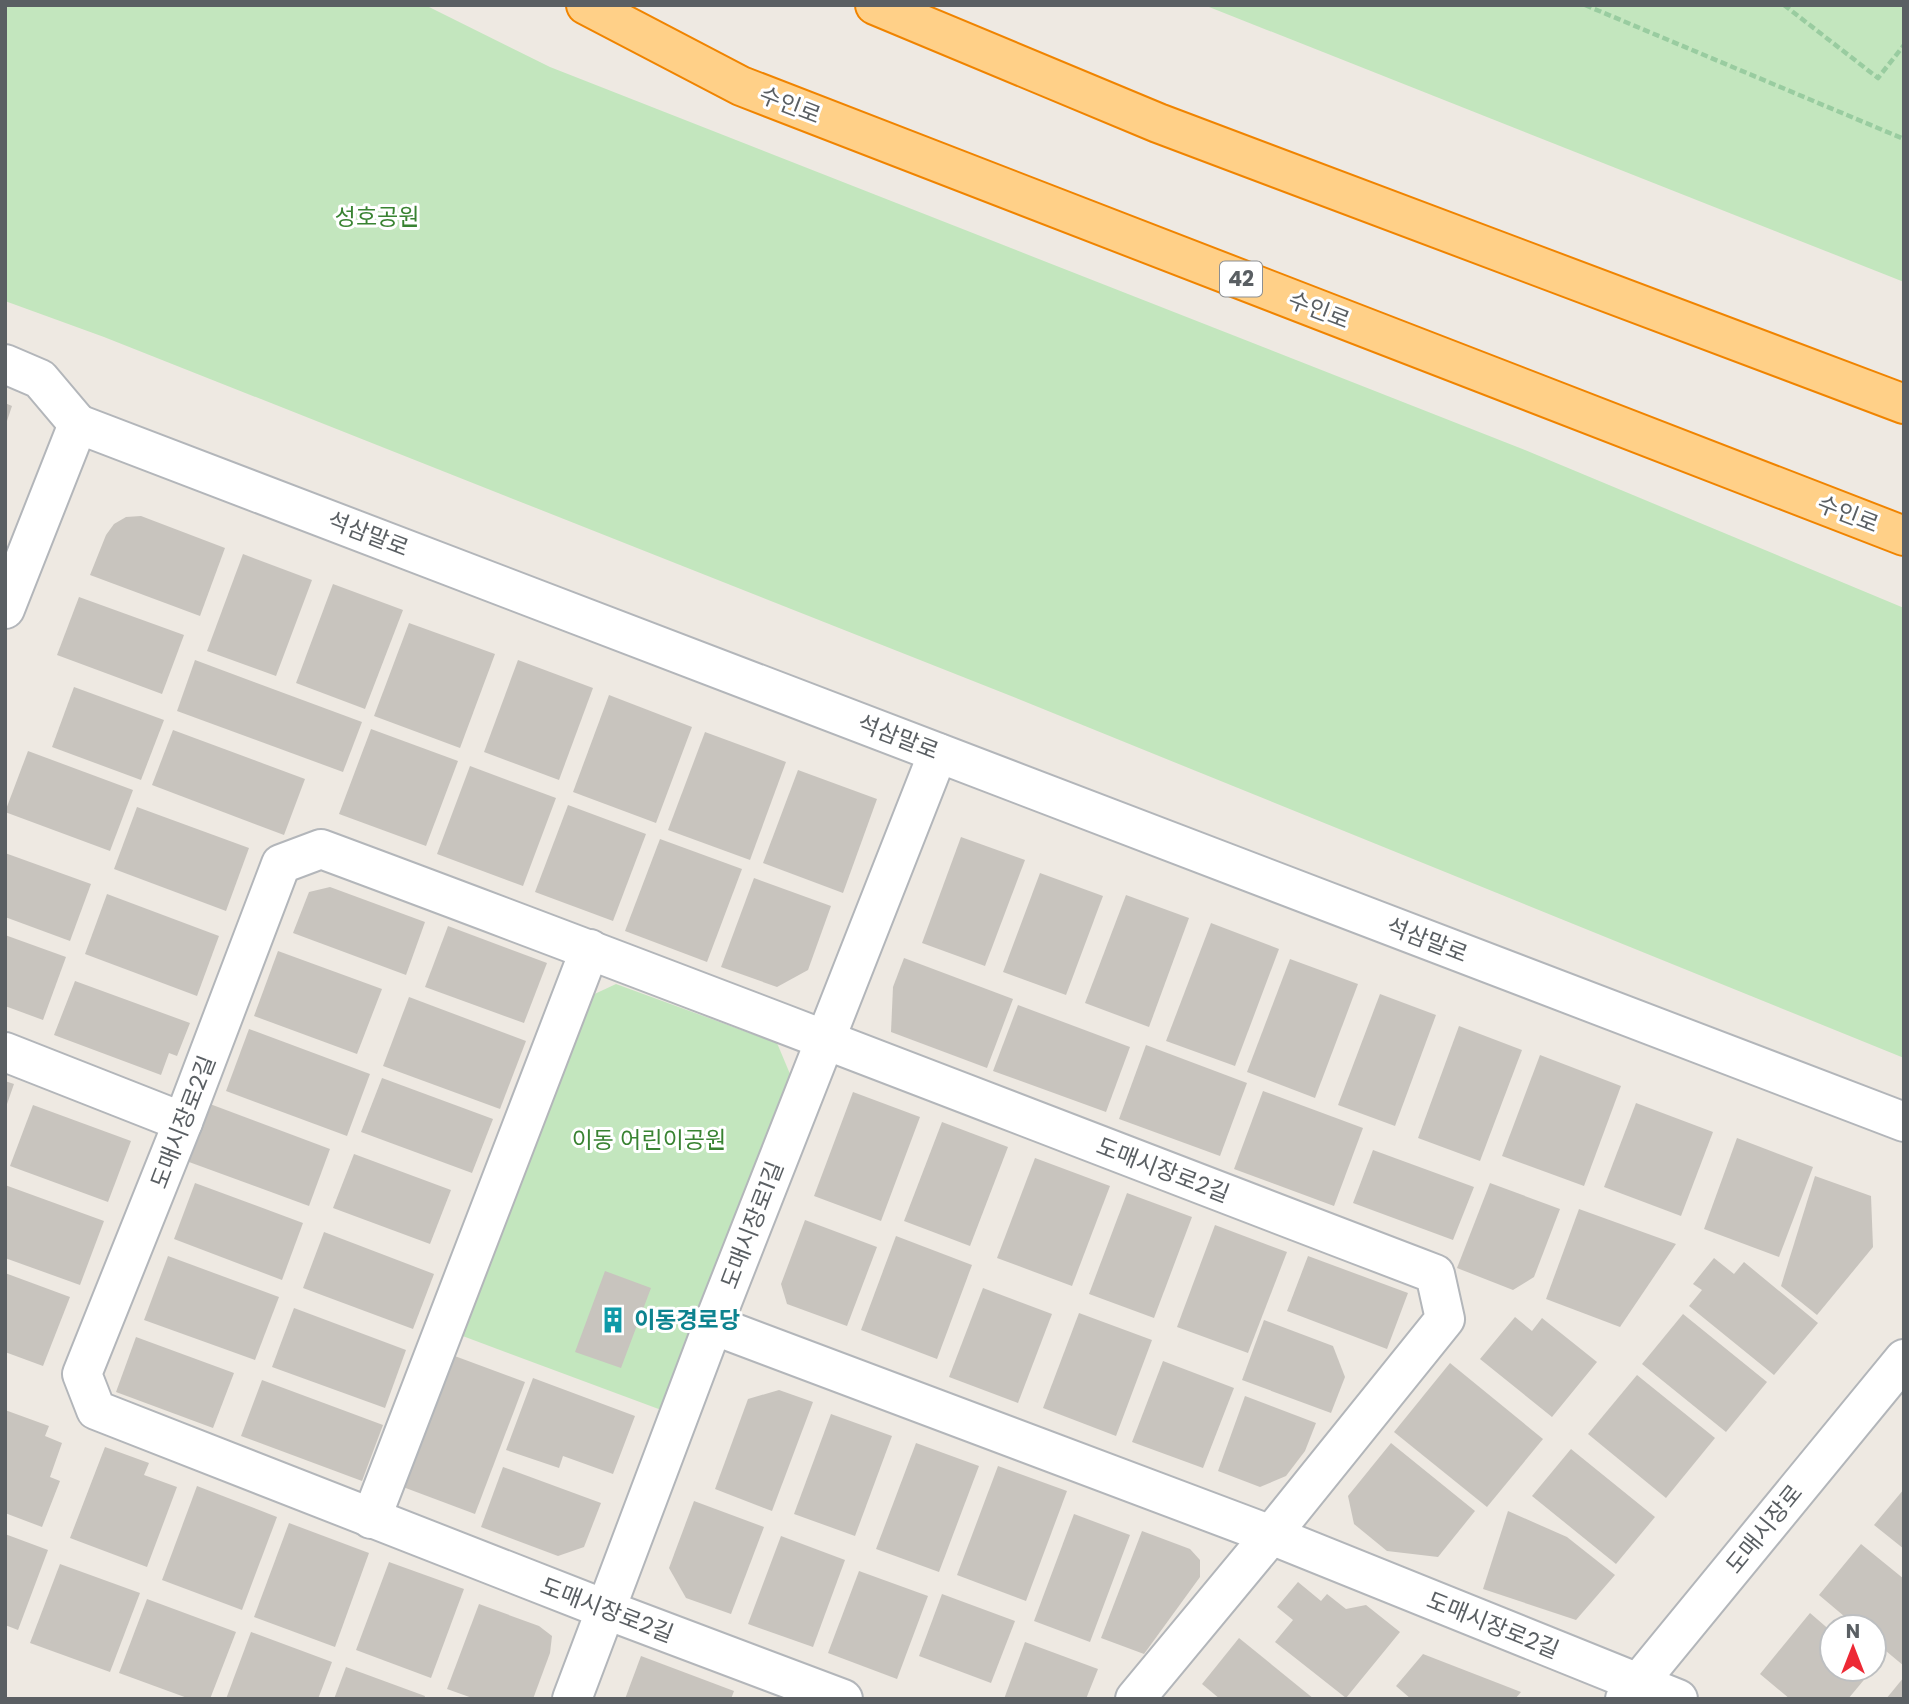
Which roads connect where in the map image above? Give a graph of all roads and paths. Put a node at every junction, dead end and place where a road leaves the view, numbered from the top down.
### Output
1 (586, 5) edge
2 (875, 5) edge
3 (1585, 5) edge
4 (1784, 5) edge
5 (1904, 45) edge
6 (1904, 139) edge
7 (5, 364) edge
8 (1904, 404) edge
9 (78, 424) junction
10 (1904, 536) edge
11 (5, 609) edge
12 (938, 753) junction
13 (590, 949) junction
14 (825, 1041) junction
15 (5, 1052) edge
16 (183, 1122) junction
17 (1904, 1122) edge
18 (713, 1325) junction
19 (1904, 1359) edge
20 (371, 1519) junction
21 (1271, 1535) junction
22 (607, 1611) junction
23 (1631, 1691) edge
24 (572, 1699) edge
25 (843, 1699) edge
26 (1135, 1699) edge
27 (1678, 1699) edge

1 - 10 highway, 수인로 / 42
2 - 8 highway
3 - 6 path
4 - 5 path
7 - 9 street
9 - 11 street
9 - 12 street, 석삼말로
12 - 14 street, 도매시장로1길
12 - 17 street, 석삼말로
13 - 14 street, 도매시장로2길
13 - 16 street, 도매시장로2길
13 - 20 street
14 - 18 street, 도매시장로1길
14 - 21 street, 도매시장로2길
15 - 16 street
16 - 20 street, 도매시장로2길
18 - 21 street, 도매시장로2길
18 - 22 street, 도매시장로1길
19 - 23 street, 도매시장로
20 - 22 street, 도매시장로2길
21 - 23 street, 도매시장로2길
21 - 26 street, 도매시장로2길
22 - 24 street, 도매시장로1길
22 - 25 street, 도매시장로2길
23 - 27 street, 도매시장로2길

